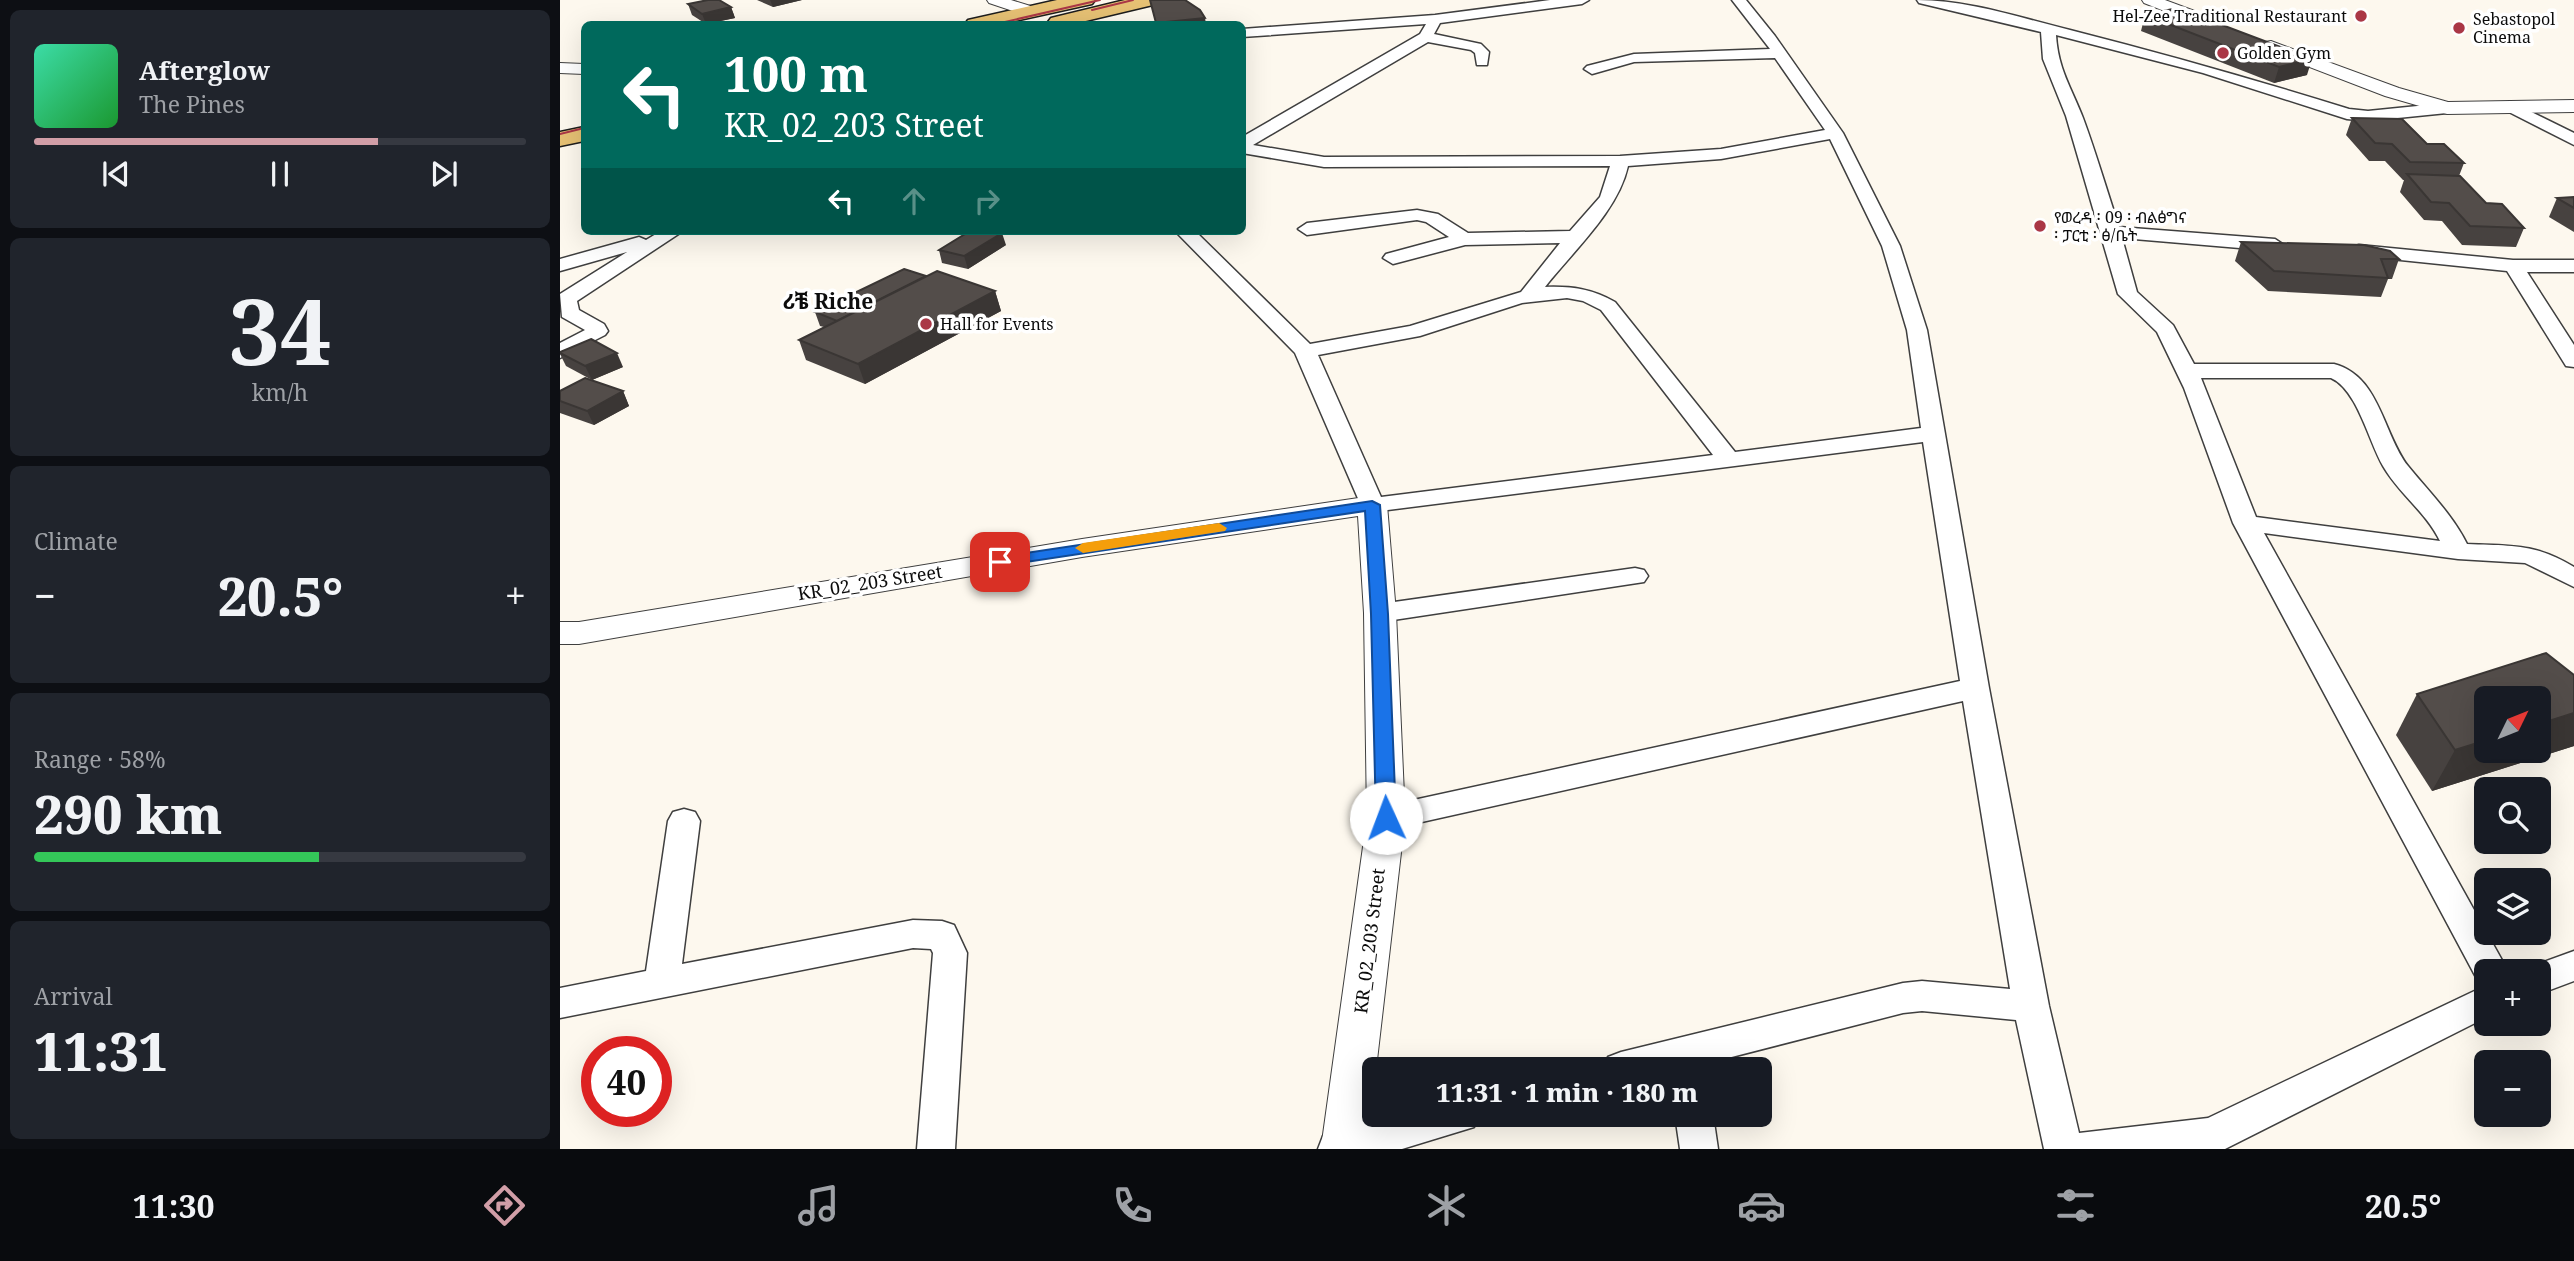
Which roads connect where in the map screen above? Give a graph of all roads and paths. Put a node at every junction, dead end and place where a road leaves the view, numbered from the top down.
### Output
1 (995, 0) edge
2 (1084, 0) edge
3 (1150, 0) edge
4 (1583, 0) edge
5 (1739, 0) edge
6 (1924, 0) edge
7 (2150, 0) edge
8 (1474, 6) edge
9 (1038, 18) edge
10 (1435, 19) junction
11 (1006, 21) edge
12 (2048, 29) junction
13 (1246, 33) edge
14 (1426, 37) junction
15 (1780, 53) junction
16 (1482, 62) dead end
17 (560, 68) edge
18 (1592, 68) dead end
19 (581, 69) edge
20 (2574, 106) edge
21 (2511, 107) junction
22 (2447, 108) junction
23 (581, 112) edge
24 (560, 117) edge
25 (1835, 133) junction
26 (581, 135) edge
27 (560, 139) edge
28 (2574, 140) edge
29 (1246, 144) edge
30 (1246, 147) edge
31 (1620, 161) junction
32 (1307, 229) dead end
33 (2111, 232) junction
34 (664, 235) edge
35 (668, 235) edge
36 (1188, 235) edge
37 (1574, 237) junction
38 (1464, 239) junction
39 (2296, 247) edge
40 (2337, 250) edge
41 (1392, 258) dead end
42 (560, 265) edge
43 (2513, 266) junction
44 (2574, 266) edge
45 (1529, 294) junction
46 (1305, 351) junction
47 (560, 352) edge
48 (2574, 361) edge
49 (2187, 371) junction
50 (1932, 434) junction
51 (1730, 461) junction
52 (1372, 505) junction
53 (2246, 523) junction
54 (2459, 551) junction
55 (1635, 576) dead end
56 (2574, 579) edge
57 (1380, 614) junction
58 (560, 633) edge
59 (1975, 688) junction
60 (1386, 818) junction
61 (684, 821) dead end
62 (2483, 959) edge
63 (2574, 966) edge
64 (2551, 975) edge
65 (662, 982) junction
66 (560, 1003) edge
67 (2031, 1006) junction
68 (2474, 1006) edge
69 (1698, 1057) edge
70 (1417, 1127) edge
71 (1696, 1127) edge
72 (1342, 1148) edge
73 (936, 1149) edge
74 (1699, 1149) edge
75 (2063, 1149) edge
76 (2085, 1149) edge

1 - 9 street
2 - 9 main road
3 - 9 main road
4 - 8 street
5 - 15 street
6 - 12 street
7 - 22 street
8 - 10 street
9 - 11 main road
10 - 13 street
10 - 14 street
12 - 22 street
12 - 33 street
14 - 16 street
14 - 29 street
15 - 18 street
15 - 25 street
17 - 19 street
20 - 21 street
21 - 22 street
21 - 28 street
23 - 24 main road
25 - 31 street
25 - 50 street
26 - 27 main road
30 - 31 street
31 - 37 street
32 - 38 street
33 - 39 street
33 - 49 street
34 - 42 street
35 - 47 street
36 - 46 street
37 - 38 street
37 - 45 street
38 - 41 street
40 - 43 street
43 - 44 street
43 - 48 street
45 - 46 street
45 - 51 street
46 - 52 street
49 - 53 street
49 - 54 street
50 - 51 street
50 - 59 street
51 - 52 street
52 - 57 street, KR_02_203 Street
52 - 58 street, KR_02_203 Street
53 - 54 street
53 - 62 street
54 - 56 street
55 - 57 street
57 - 60 street, KR_02_203 Street
59 - 60 street
59 - 67 street
60 - 72 street, KR_02_203 Street
61 - 65 street
63 - 64 street
65 - 66 street
65 - 73 street
67 - 69 street
67 - 75 street
68 - 76 street
70 - 72 street
71 - 74 street

